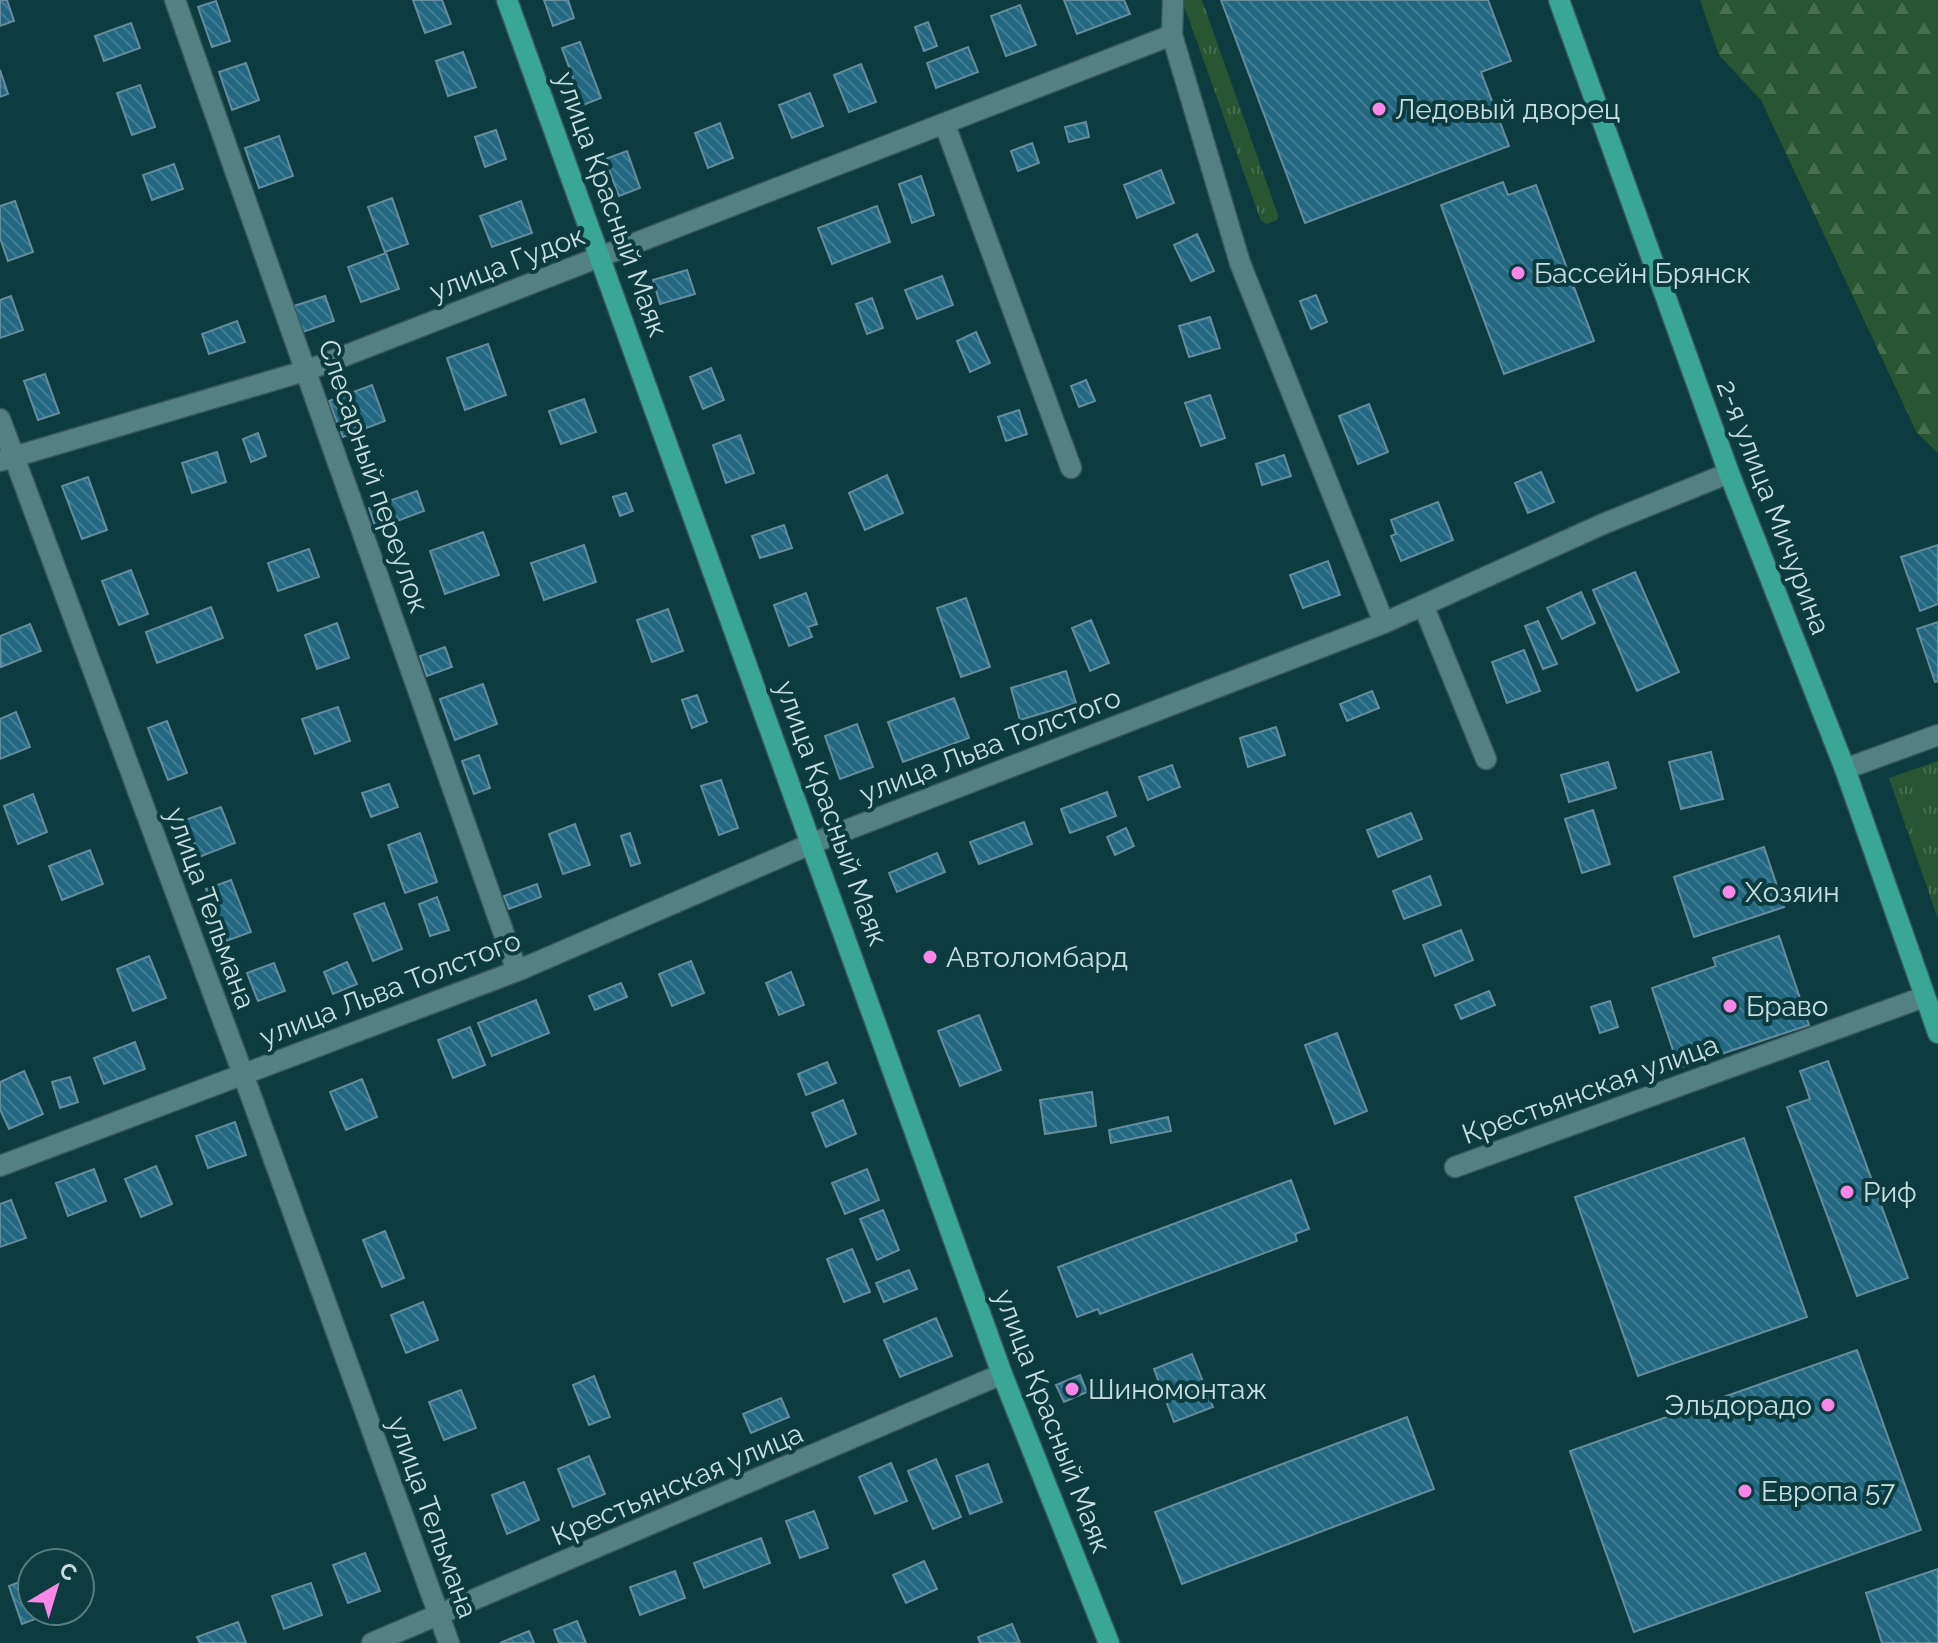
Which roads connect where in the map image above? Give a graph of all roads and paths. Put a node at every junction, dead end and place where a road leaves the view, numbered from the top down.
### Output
1 (175, 0) edge
2 (507, 0) edge
3 (1173, 0) edge
4 (1559, 0) edge
5 (1172, 35) junction
6 (945, 125) junction
7 (601, 257) junction
8 (308, 370) junction
9 (0, 419) edge
10 (7, 459) edge
11 (1071, 468) dead end
12 (1729, 473) junction
13 (1424, 607) junction
14 (1384, 623) junction
15 (1938, 735) edge
16 (1486, 759) dead end
17 (1845, 769) junction
18 (813, 843) junction
19 (517, 971) junction
20 (1924, 997) junction
21 (1938, 1033) edge
22 (243, 1074) junction
23 (0, 1166) edge
24 (1455, 1167) dead end
25 (1002, 1374) junction
26 (440, 1616) junction
27 (372, 1643) edge
28 (449, 1643) edge
29 (1109, 1643) edge

1 - 8 street, Слесарный переулок
2 - 7 main road, улица Красный Маяк
3 - 5 street
4 - 12 main road, 2-я улица Мичурина
5 - 6 street, улица Гудок
5 - 14 street
6 - 7 street, улица Гудок
6 - 11 street
7 - 8 street, улица Гудок
7 - 18 main road, улица Красный Маяк
8 - 10 street, улица Гудок
8 - 19 street, Слесарный переулок
9 - 10 street, улица Тельмана
10 - 22 street, улица Тельмана
12 - 13 street, улица Льва Толстого
12 - 17 main road, 2-я улица Мичурина
13 - 14 street, улица Льва Толстого
13 - 16 street
14 - 18 street, улица Льва Толстого
15 - 17 street
17 - 20 main road, 2-я улица Мичурина
18 - 19 street, улица Льва Толстого
18 - 25 main road, улица Красный Маяк
19 - 22 street, улица Льва Толстого
20 - 21 main road, 2-я улица Мичурина
20 - 24 street, Крестьянская улица
22 - 23 street, улица Льва Толстого
22 - 26 street, улица Тельмана
25 - 26 street, Крестьянская улица
25 - 29 main road, улица Красный Маяк
26 - 27 street, Крестьянская улица
26 - 28 street, улица Тельмана

